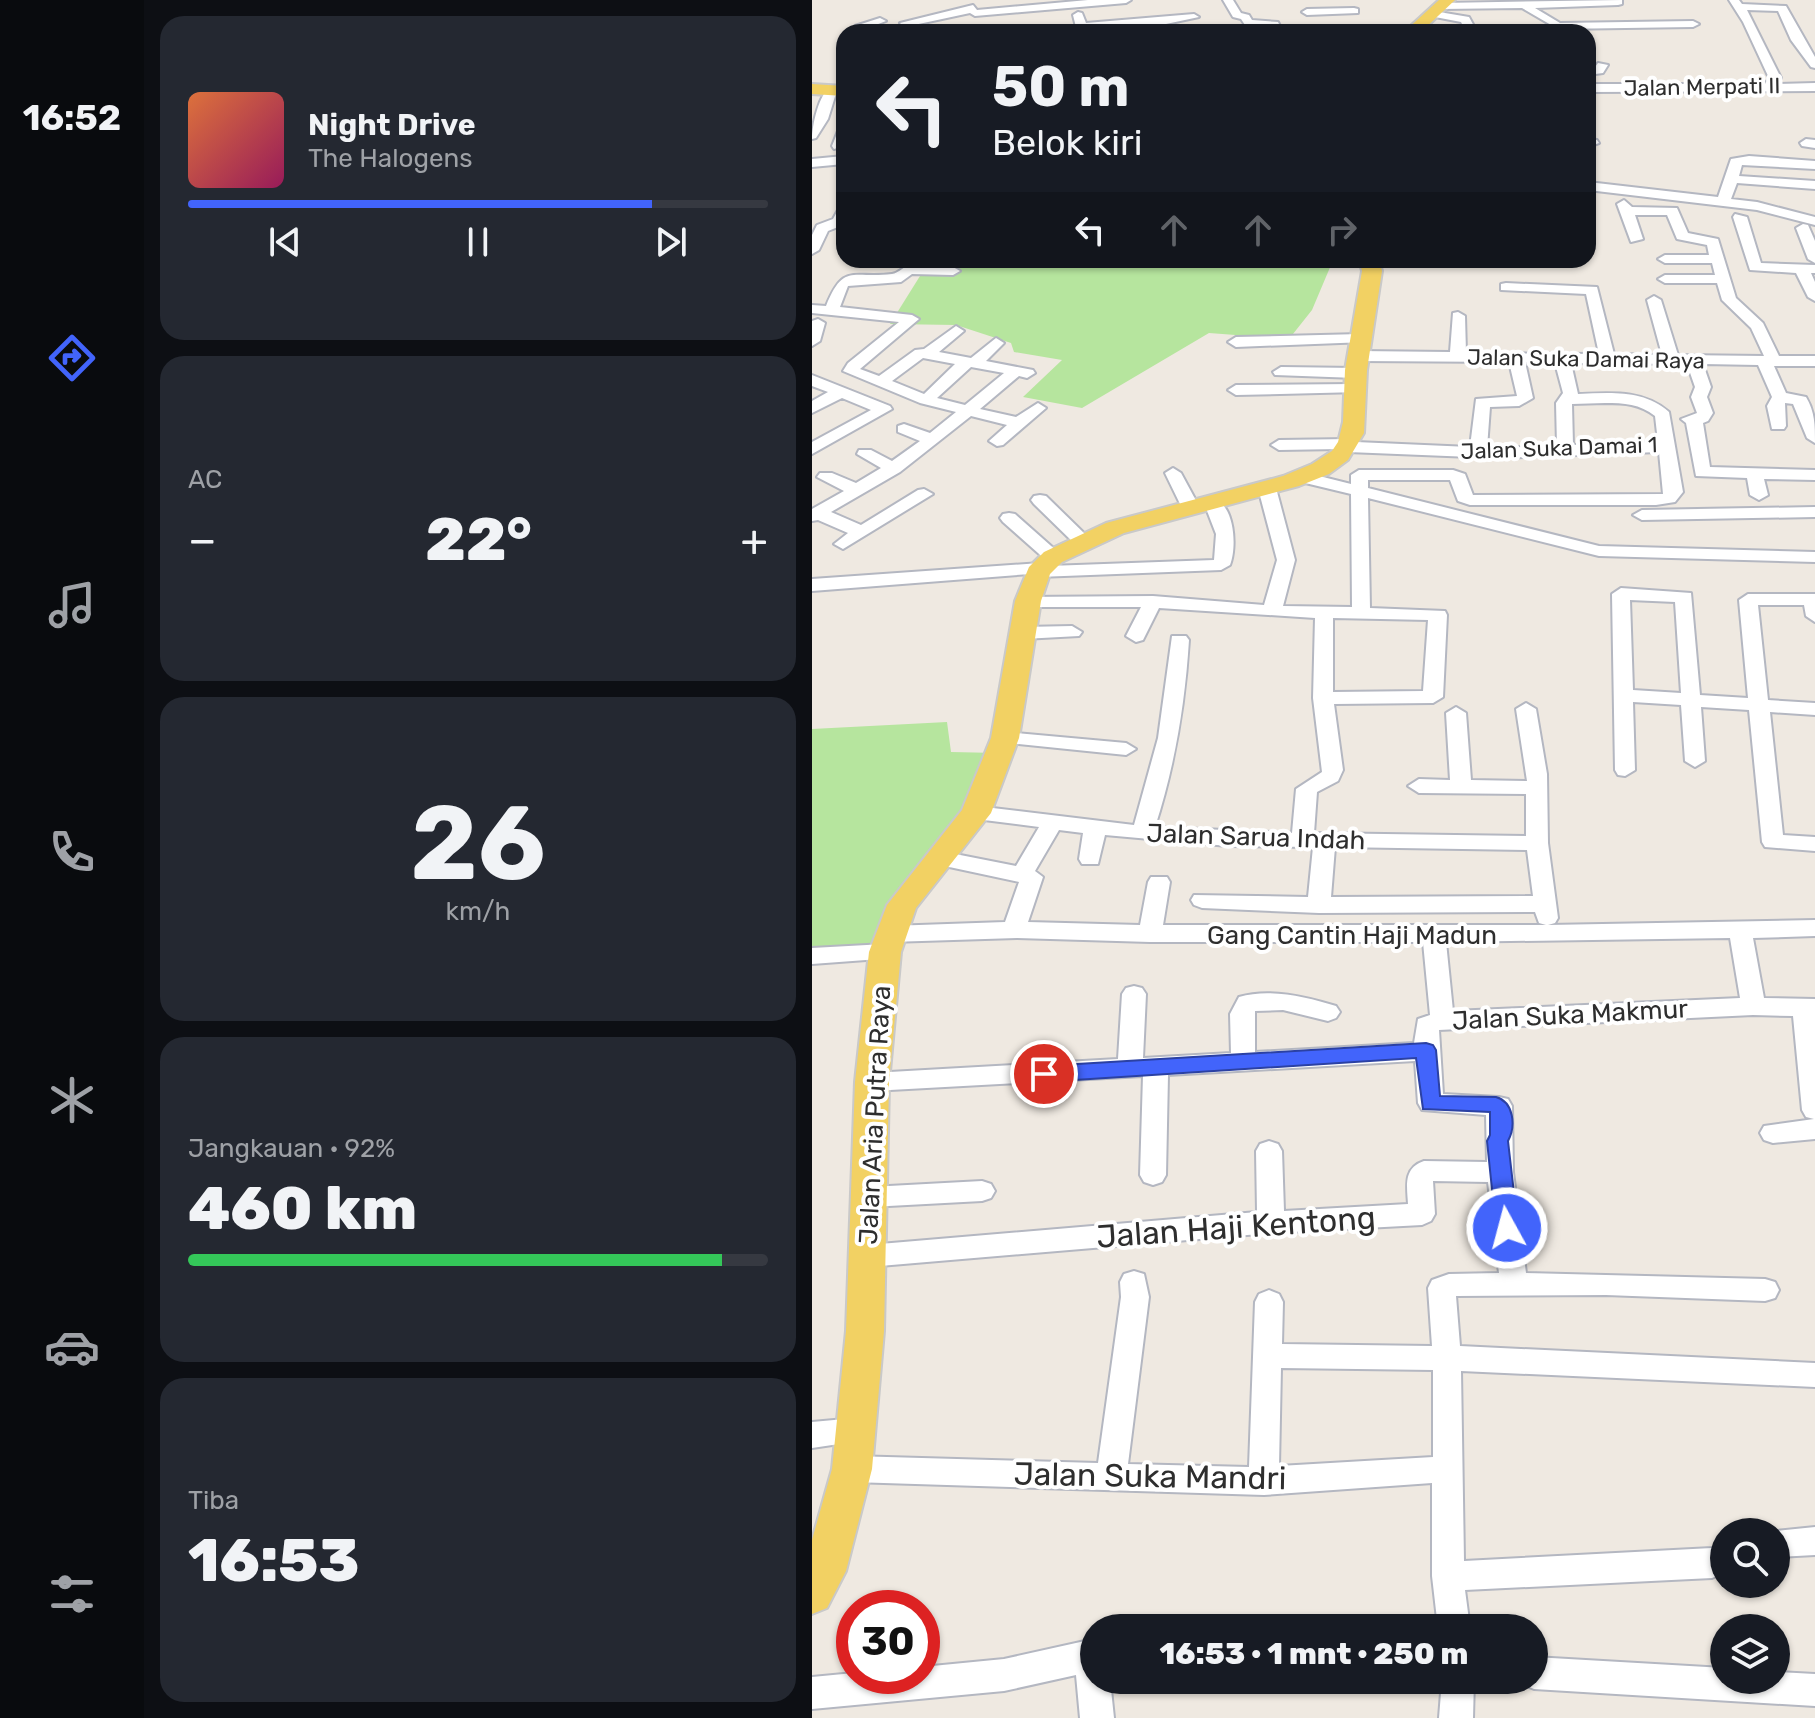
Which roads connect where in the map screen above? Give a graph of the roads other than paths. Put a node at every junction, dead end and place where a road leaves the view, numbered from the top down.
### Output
1 (1113, 0) edge
2 (1126, 0) edge
3 (1228, 0) edge
4 (1572, 0) edge
5 (1736, 3) edge
6 (1619, 4) edge
7 (1525, 5) junction
8 (1351, 6) edge
9 (972, 7) edge
10 (1439, 7) edge
11 (1147, 9) dead end
12 (1307, 12) dead end
13 (1078, 15) dead end
14 (1194, 17) dead end
15 (880, 21) dead end
16 (1361, 22) dead end
17 (869, 24) edge
18 (906, 24) edge
19 (1081, 24) edge
20 (1117, 24) edge
21 (1156, 24) edge
22 (1165, 24) edge
23 (1274, 24) edge
24 (1421, 24) edge
25 (1466, 24) edge
26 (1555, 24) edge
27 (1693, 24) dead end
28 (1596, 25) edge
29 (1753, 32) junction
30 (1769, 33) dead end
31 (1602, 65) dead end
32 (1815, 65) edge
33 (1679, 70) dead end
34 (1596, 71) edge
35 (1815, 74) edge
36 (1771, 79) junction
37 (1815, 87) edge
38 (1596, 88) edge
39 (1665, 88) junction
40 (1688, 88) junction
41 (812, 89) edge
42 (1623, 89) junction
43 (836, 90) edge
44 (836, 94) edge
45 (1670, 104) dead end
46 (1624, 107) dead end
47 (812, 135) edge
48 (836, 161) edge
49 (812, 163) edge
50 (1815, 165) edge
51 (1732, 179) junction
52 (1596, 185) edge
53 (1815, 185) edge
54 (1729, 206) junction
55 (812, 213) edge
56 (836, 213) edge
57 (836, 223) edge
58 (1809, 225) edge
59 (1636, 239) dead end
60 (812, 250) edge
61 (1665, 259) dead end
62 (1719, 259) junction
63 (1810, 263) edge
64 (1371, 268) edge
65 (953, 271) dead end
66 (1665, 279) dead end
67 (1724, 279) junction
68 (1506, 287) dead end
69 (1600, 294) dead end
70 (1815, 297) edge
71 (1654, 300) dead end
72 (832, 309) junction
73 (815, 316) edge
74 (1458, 316) dead end
75 (1640, 326) dead end
76 (1662, 326) junction
77 (956, 331) dead end
78 (812, 341) edge
79 (1236, 342) dead end
80 (996, 343) dead end
81 (846, 349) dead end
82 (927, 354) junction
83 (1458, 357) junction
84 (865, 358) junction
85 (1516, 359) junction
86 (1562, 360) junction
87 (1610, 361) junction
88 (1672, 361) junction
89 (1694, 361) junction
90 (1769, 361) junction
91 (1815, 361) edge
92 (970, 362) junction
93 (1357, 364) junction
94 (1281, 372) dead end
95 (812, 380) edge
96 (880, 383) junction
97 (1236, 390) dead end
98 (840, 392) junction
99 (1780, 397) junction
100 (1568, 399) junction
101 (926, 400) junction
102 (1808, 403) edge
103 (812, 408) edge
104 (1038, 408) dead end
105 (972, 410) junction
106 (1664, 419) junction
107 (1694, 419) junction
108 (1019, 423) junction
109 (1778, 426) dead end
110 (904, 429) dead end
111 (1815, 438) edge
112 (932, 440) junction
113 (997, 441) dead end
114 (1279, 445) dead end
115 (1667, 447) junction
116 (1346, 448) junction
117 (812, 449) edge
118 (1565, 451) junction
119 (1478, 452) junction
120 (865, 454) dead end
121 (894, 468) junction
122 (1173, 473) dead end
123 (1755, 474) junction
124 (1815, 475) edge
125 (826, 477) dead end
126 (1303, 477) junction
127 (1267, 488) junction
128 (857, 490) junction
129 (1360, 491) junction
130 (924, 494) dead end
131 (1759, 495) dead end
132 (1040, 500) dead end
133 (1202, 505) junction
134 (1815, 512) edge
135 (815, 514) edge
136 (1642, 515) dead end
137 (1009, 518) dead end
138 (861, 532) junction
139 (1082, 541) junction
140 (843, 544) dead end
141 (1815, 557) edge
142 (1044, 566) junction
143 (812, 585) edge
144 (1028, 601) junction
145 (1153, 602) junction
146 (1272, 611) junction
147 (1324, 613) junction
148 (1361, 613) junction
149 (1815, 616) edge
150 (1072, 632) dead end
151 (1023, 633) junction
152 (1136, 636) dead end
153 (1179, 640) dead end
154 (1623, 695) junction
155 (1323, 698) junction
156 (1691, 700) junction
157 (1759, 705) junction
158 (1526, 709) dead end
159 (1815, 709) edge
160 (1456, 713) dead end
161 (1005, 738) junction
162 (1126, 749) dead end
163 (1695, 761) dead end
164 (1625, 770) dead end
165 (1419, 786) dead end
166 (1461, 787) junction
167 (1536, 788) junction
168 (976, 813) junction
169 (1053, 821) junction
170 (1095, 827) junction
171 (1142, 833) junction
172 (1313, 842) junction
173 (1537, 843) junction
174 (1815, 844) edge
175 (940, 858) junction
176 (1090, 859) dead end
177 (1023, 873) junction
178 (1159, 882) dead end
179 (1202, 900) dead end
180 (1319, 905) junction
181 (1015, 928) junction
182 (1815, 928) edge
183 (1740, 930) junction
184 (1150, 934) junction
185 (1434, 935) junction
186 (888, 943) junction
187 (812, 956) edge
188 (1134, 994) dead end
189 (1753, 1006) junction
190 (1810, 1008) edge
191 (1328, 1012) dead end
192 (1442, 1020) junction
193 (1426, 1050) junction
194 (1243, 1062) junction
195 (1156, 1069) junction
196 (1130, 1070) junction
197 (872, 1082) junction
198 (1815, 1110) edge
199 (1815, 1129) edge
200 (1773, 1133) dead end
201 (1269, 1151) dead end
202 (1500, 1172) junction
203 (1153, 1175) dead end
204 (982, 1191) dead end
205 (870, 1197) junction
206 (1271, 1222) junction
207 (868, 1256) junction
208 (1134, 1282) dead end
209 (1514, 1283) junction
210 (1765, 1290) dead end
211 (1269, 1302) dead end
212 (1267, 1356) junction
213 (1447, 1358) junction
214 (1815, 1375) edge
215 (856, 1431) junction
216 (812, 1435) edge
217 (852, 1469) junction
218 (1448, 1469) junction
219 (1111, 1477) junction
220 (1264, 1481) junction
221 (1815, 1541) edge
222 (1790, 1542) edge
223 (1710, 1563) edge
224 (1448, 1576) junction
225 (812, 1594) edge
226 (1452, 1614) edge
227 (1080, 1658) edge
228 (1548, 1674) edge
229 (1815, 1690) edge
230 (812, 1693) edge
231 (1095, 1694) edge
232 (1457, 1694) edge
233 (1097, 1718) edge
234 (1456, 1718) edge

1 - 2 street
1 - 9 street
1 - 20 street
3 - 23 street
4 - 6 street
4 - 7 street
5 - 29 street
5 - 32 street
7 - 10 street
7 - 26 street
8 - 12 street
8 - 16 street
9 - 18 street
10 - 24 main road
10 - 25 street
11 - 21 street
13 - 19 street
14 - 22 street
15 - 17 street
27 - 28 street
29 - 30 street
29 - 36 street
31 - 34 street
33 - 40 street
35 - 36 street
36 - 37 street, Jalan Merpati II
36 - 40 street, Jalan Merpati II
38 - 42 street, Jalan Merpati II
39 - 40 street, Jalan Merpati II
39 - 42 street, Jalan Merpati II
39 - 45 street
41 - 43 main road
42 - 46 street
44 - 47 street
48 - 49 street
50 - 51 street
51 - 53 street
51 - 54 street
52 - 54 street
54 - 58 street
54 - 63 street
55 - 56 street
57 - 60 street
58 - 63 street
59 - 62 street
61 - 62 street
62 - 67 street
63 - 70 street
64 - 93 main road
65 - 72 street
66 - 67 street
67 - 90 street
68 - 87 street
69 - 87 street
71 - 76 street
72 - 73 street
72 - 84 street
73 - 78 street
74 - 83 street
75 - 76 street
76 - 88 street
77 - 82 street
79 - 93 street
80 - 92 street
81 - 84 street
82 - 92 street
82 - 96 street
83 - 85 street, Jalan Suka Damai Raya
83 - 93 street, Jalan Suka Damai Raya
84 - 96 street
85 - 86 street, Jalan Suka Damai Raya
85 - 119 street
86 - 87 street, Jalan Suka Damai Raya
86 - 100 street
87 - 88 street, Jalan Suka Damai Raya
88 - 89 street, Jalan Suka Damai Raya
89 - 90 street, Jalan Suka Damai Raya
89 - 107 street
90 - 91 street, Jalan Suka Damai Raya
90 - 99 street
92 - 101 street
92 - 105 street
93 - 94 street
93 - 97 street
93 - 116 main road
95 - 98 street
96 - 101 street
98 - 103 street
98 - 117 street
99 - 102 street
99 - 109 street
100 - 106 street
100 - 118 street
101 - 105 street
102 - 111 street
104 - 108 street
105 - 108 street
105 - 112 street
106 - 107 street
106 - 115 street, Jalan Suka Damai 1
107 - 123 street
108 - 113 street
110 - 112 street
112 - 121 street
114 - 116 street, Jalan Suka Damai 1
115 - 118 street, Jalan Suka Damai 1
115 - 129 street
116 - 119 street, Jalan Suka Damai 1
116 - 126 main road
118 - 119 street, Jalan Suka Damai 1
120 - 121 street
121 - 128 street
122 - 133 street
123 - 124 street
123 - 131 street
125 - 128 street
126 - 127 main road
126 - 129 street
127 - 133 main road
127 - 146 street
128 - 135 street
129 - 141 street
129 - 148 street
130 - 138 street
132 - 139 street
133 - 139 main road
133 - 142 street
134 - 136 street
135 - 138 street
137 - 142 street
138 - 140 street
139 - 142 main road
142 - 143 street
142 - 144 main road, Jalan Aria Putra Raya
144 - 145 street
144 - 151 main road, Jalan Aria Putra Raya
145 - 146 street
145 - 152 street
146 - 147 street
147 - 148 street
147 - 155 street
148 - 155 street
149 - 157 street
150 - 151 street
151 - 161 main road, Jalan Aria Putra Raya
153 - 171 street
154 - 156 street
154 - 156 street
154 - 164 street
155 - 172 street
156 - 157 street
156 - 163 street
157 - 159 street
157 - 174 street
158 - 167 street
160 - 166 street
161 - 162 street
161 - 168 main road, Jalan Aria Putra Raya
165 - 166 street
166 - 167 street
167 - 173 street
168 - 169 street, Jalan Sarua Indah
168 - 175 main road, Jalan Aria Putra Raya
169 - 170 street, Jalan Sarua Indah
169 - 177 street
170 - 171 street, Jalan Sarua Indah
170 - 176 street
171 - 172 street, Jalan Sarua Indah
172 - 173 street, Jalan Sarua Indah
172 - 180 street
173 - 180 street
175 - 177 street
175 - 186 main road, Jalan Aria Putra Raya
177 - 181 street
178 - 184 street
179 - 180 street
181 - 184 street, Gang Cantin Haji Madun
181 - 186 street, Gang Cantin Haji Madun
182 - 183 street, Gang Cantin Haji Madun
183 - 185 street, Gang Cantin Haji Madun
183 - 189 street
184 - 185 street, Gang Cantin Haji Madun
185 - 192 street
186 - 187 street, Gang Cantin Haji Madun
186 - 197 main road, Jalan Aria Putra Raya
188 - 196 street
189 - 190 street, Jalan Suka Makmur
189 - 192 street, Jalan Suka Makmur
190 - 198 street
191 - 194 street
192 - 193 street, Jalan Suka Makmur
193 - 194 street, Jalan Suka Makmur
193 - 202 street
194 - 195 street, Jalan Suka Makmur
195 - 196 street, Jalan Suka Makmur
195 - 203 street
196 - 197 street, Jalan Suka Makmur
197 - 205 main road, Jalan Aria Putra Raya
199 - 200 street
201 - 206 street
202 - 206 street, Jalan Haji Kentong
202 - 209 street
204 - 205 street
205 - 207 main road, Jalan Aria Putra Raya
206 - 207 street, Jalan Haji Kentong
207 - 215 main road, Jalan Aria Putra Raya
208 - 219 street
209 - 210 street
209 - 213 street
211 - 212 street
212 - 213 street
212 - 220 street
213 - 214 street
213 - 218 street
215 - 216 street
215 - 217 main road, Jalan Aria Putra Raya
217 - 219 street, Jalan Suka Mandri
217 - 225 main road, Jalan Aria Putra Raya
218 - 220 street, Jalan Suka Mandri
218 - 224 street
219 - 220 street, Jalan Suka Mandri
221 - 222 street
223 - 224 street
224 - 226 street
227 - 230 street
228 - 229 street
231 - 233 street
232 - 234 street

